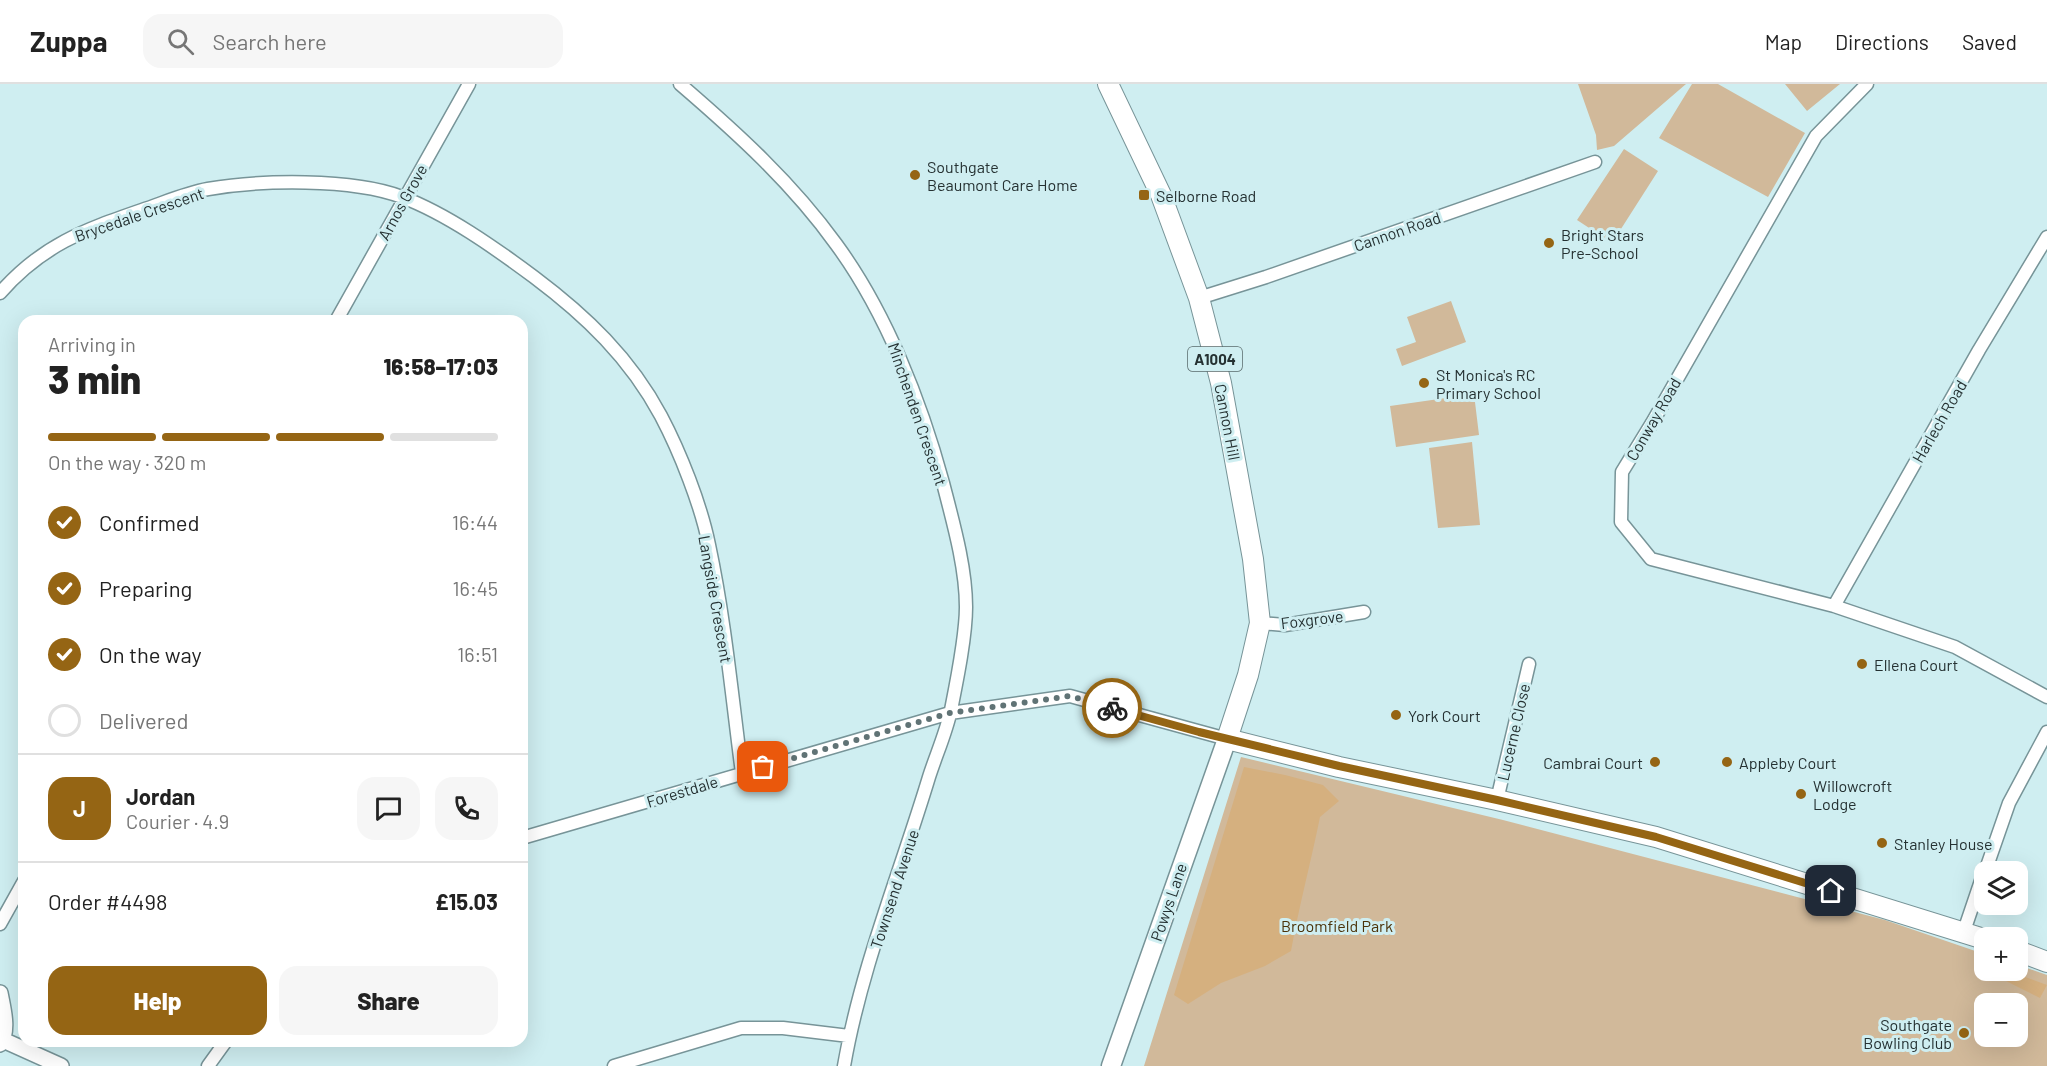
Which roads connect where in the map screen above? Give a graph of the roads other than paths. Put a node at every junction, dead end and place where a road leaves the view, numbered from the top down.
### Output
1 (469, 84) edge
2 (680, 84) edge
3 (1108, 84) edge
4 (1867, 84) edge
5 (1595, 162) dead end
6 (404, 198) junction
7 (2047, 237) edge
8 (0, 293) edge
9 (1199, 298) junction
10 (339, 315) edge
11 (1834, 606) junction
12 (1364, 612) dead end
13 (1260, 623) junction
14 (1529, 664) dead end
15 (2047, 697) edge
16 (950, 713) junction
17 (2047, 732) edge
18 (1227, 739) junction
19 (742, 773) junction
20 (1497, 800) junction
21 (528, 836) edge
22 (1989, 861) edge
23 (18, 892) edge
24 (1974, 903) edge
25 (0, 924) edge
26 (1964, 931) junction
27 (1974, 935) edge
28 (2028, 955) edge
29 (2047, 962) edge
30 (0, 993) edge
31 (849, 1036) junction
32 (1, 1042) edge
33 (221, 1047) edge
34 (61, 1066) edge
35 (207, 1066) edge
36 (614, 1066) edge
37 (844, 1066) edge
38 (1111, 1066) edge

1 - 6 street, Arnos Grove
2 - 16 street, Minchenden Crescent
3 - 9 main road, Cannon Hill / A1004
4 - 11 street, Conway Road
5 - 9 street, Cannon Road
6 - 8 street, Brycedale Crescent
6 - 10 street, Arnos Grove
6 - 19 street, Langside Crescent
7 - 11 street, Harlech Road
9 - 13 main road, Cannon Hill / A1004
11 - 15 street, Conway Road
12 - 13 street, Foxgrove
13 - 18 main road, Cannon Hill / A1004
14 - 20 street, Lucerne Close
16 - 18 street, Forestdale
16 - 19 street, Forestdale
16 - 31 street, Townsend Avenue
17 - 22 street
18 - 20 main road
18 - 38 main road, Powys Lane
19 - 21 street, Forestdale
20 - 26 main road
23 - 25 street
24 - 26 street
26 - 27 main road
28 - 29 main road
30 - 32 street
31 - 36 street
31 - 37 street, Townsend Avenue
32 - 34 street
33 - 35 street

